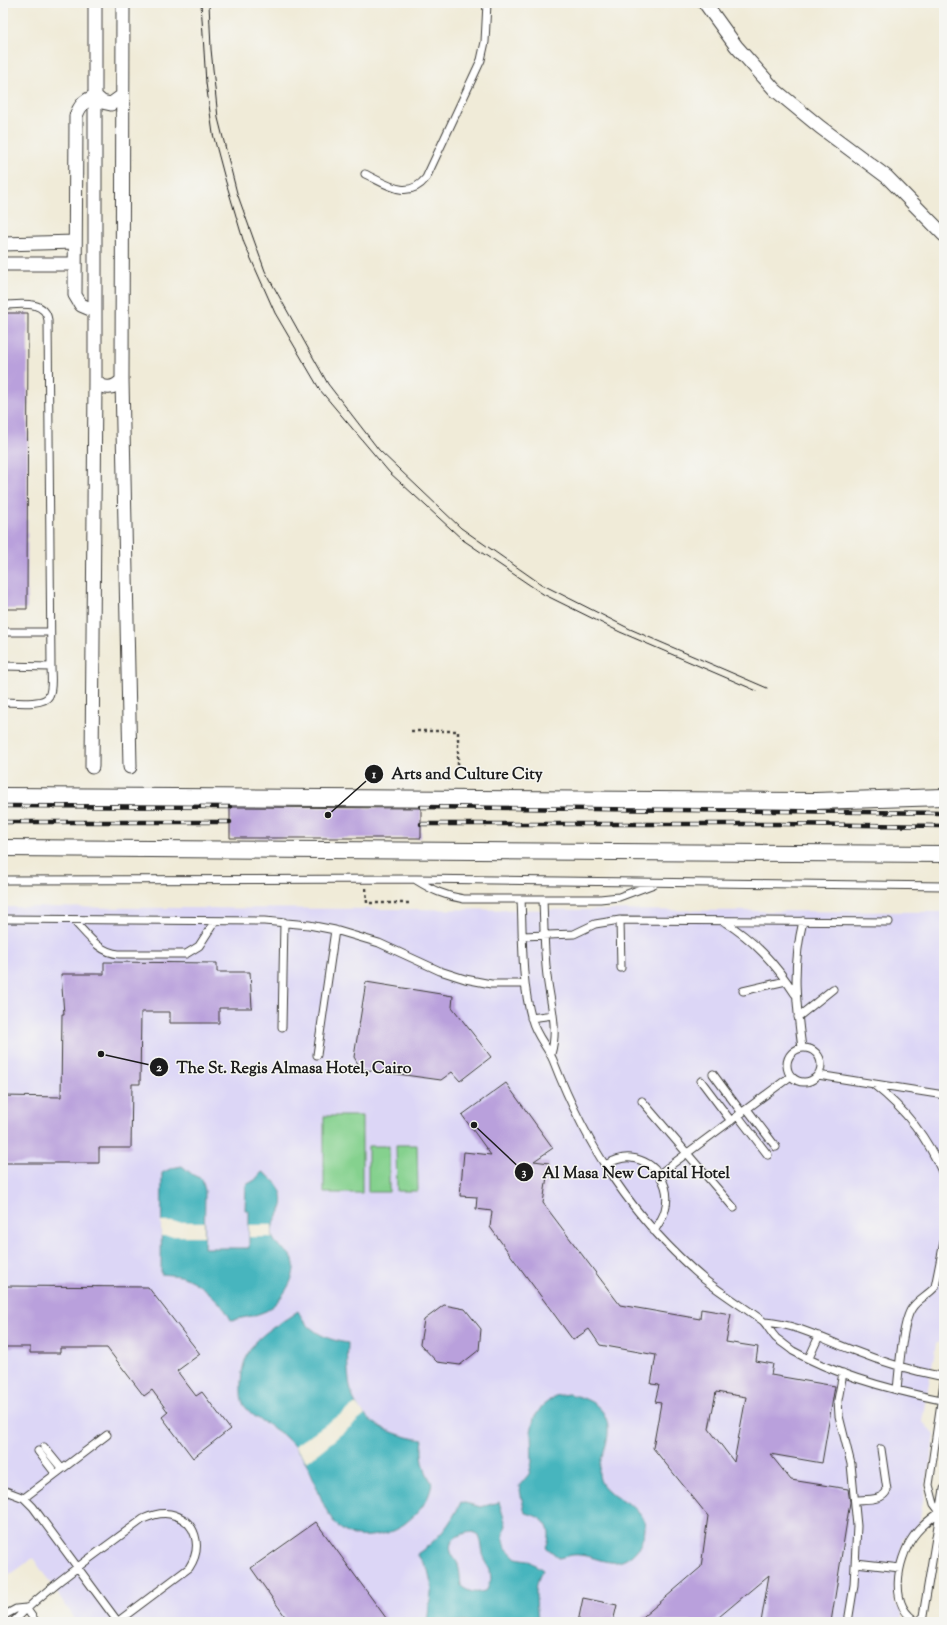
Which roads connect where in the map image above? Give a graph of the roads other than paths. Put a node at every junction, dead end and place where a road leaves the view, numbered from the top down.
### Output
1 (95, 3) edge
2 (123, 3) edge
3 (487, 3) edge
4 (705, 3) edge
5 (95, 96) junction
6 (122, 96) junction
7 (365, 174) dead end
8 (944, 235) edge
9 (75, 242) junction
10 (3, 244) edge
11 (3, 264) edge
12 (75, 264) junction
13 (3, 305) edge
14 (95, 311) junction
15 (122, 380) junction
16 (95, 381) junction
17 (3, 632) edge
18 (50, 632) junction
19 (3, 666) edge
20 (51, 667) junction
21 (3, 702) edge
22 (92, 767) dead end
23 (130, 767) dead end
24 (3, 796) edge
25 (944, 797) edge
26 (3, 848) edge
27 (944, 854) edge
28 (3, 880) edge
29 (416, 880) junction
30 (657, 883) junction
31 (944, 886) edge
32 (521, 900) junction
33 (543, 900) junction
34 (3, 919) edge
35 (73, 920) junction
36 (620, 920) junction
37 (214, 921) junction
38 (722, 921) junction
39 (803, 921) junction
40 (284, 922) junction
41 (889, 922) dead end
42 (335, 930) junction
43 (544, 935) junction
44 (522, 936) junction
45 (621, 968) dead end
46 (786, 981) junction
47 (525, 984) junction
48 (833, 989) dead end
49 (743, 991) dead end
50 (795, 994) junction
51 (553, 1015) junction
52 (798, 1017) junction
53 (531, 1018) junction
54 (282, 1027) dead end
55 (802, 1048) junction
56 (551, 1054) junction
57 (317, 1055) dead end
58 (713, 1074) dead end
59 (818, 1075) junction
60 (791, 1076) junction
61 (702, 1081) dead end
62 (873, 1084) junction
63 (944, 1095) edge
64 (642, 1101) dead end
65 (742, 1112) junction
66 (731, 1120) junction
67 (776, 1147) dead end
68 (687, 1153) junction
69 (768, 1155) dead end
70 (605, 1165) junction
71 (659, 1174) junction
72 (944, 1176) edge
73 (734, 1208) dead end
74 (654, 1231) junction
75 (944, 1242) edge
76 (765, 1322) junction
77 (819, 1336) junction
78 (809, 1358) junction
79 (900, 1367) junction
80 (843, 1373) junction
81 (944, 1377) edge
82 (944, 1382) edge
83 (897, 1390) junction
84 (941, 1400) junction
85 (107, 1434) dead end
86 (44, 1447) dead end
87 (881, 1449) dead end
88 (38, 1451) dead end
89 (59, 1471) junction
90 (944, 1489) edge
91 (3, 1490) edge
92 (24, 1498) junction
93 (856, 1500) junction
94 (940, 1512) junction
95 (856, 1563) junction
96 (77, 1568) junction
97 (900, 1568) junction
98 (26, 1608) junction
99 (3, 1616) edge
100 (13, 1622) edge
101 (36, 1622) edge
102 (117, 1622) edge
103 (848, 1622) edge
104 (918, 1622) edge
105 (922, 1622) edge

1 - 5 street
2 - 6 street
3 - 7 lane
4 - 8 street
5 - 6 street
5 - 9 street
5 - 14 street
6 - 15 street
9 - 10 street
9 - 12 street
11 - 12 street
12 - 14 street
13 - 18 lane
14 - 16 street
15 - 16 street
15 - 23 street
16 - 22 street
17 - 18 lane
18 - 20 lane
19 - 20 lane
20 - 21 lane
24 - 25 street
26 - 27 street
28 - 29 lane
29 - 30 lane
29 - 32 lane
30 - 31 lane
30 - 33 lane
32 - 33 lane
32 - 44 lane
33 - 43 lane
34 - 35 lane
35 - 37 lane
35 - 37 lane
36 - 38 lane
36 - 43 lane
36 - 45 lane
37 - 40 lane
38 - 39 lane
38 - 46 lane
39 - 41 lane
39 - 50 lane
40 - 42 lane
40 - 54 lane
42 - 47 lane
42 - 57 lane
43 - 44 lane
43 - 51 lane
44 - 47 lane
46 - 49 lane
46 - 50 lane
47 - 53 lane
48 - 52 lane
50 - 52 lane
51 - 53 lane
51 - 56 lane
52 - 55 lane
53 - 56 lane
55 - 59 lane
55 - 60 lane
56 - 70 lane
58 - 65 lane
59 - 60 lane
59 - 62 lane
60 - 65 lane
61 - 66 lane
62 - 63 lane
62 - 72 lane
64 - 68 lane
65 - 66 lane
65 - 67 lane
65 - 69 lane
66 - 68 lane
68 - 71 lane
68 - 73 lane
70 - 71 lane
70 - 74 lane
71 - 74 lane
74 - 76 lane
75 - 79 lane
76 - 77 lane
76 - 78 lane
77 - 78 lane
77 - 79 lane
78 - 80 lane
79 - 81 lane
79 - 83 lane
80 - 83 lane
80 - 93 lane
82 - 84 lane
83 - 84 lane
84 - 94 lane
85 - 89 lane
86 - 89 lane
87 - 93 lane
88 - 89 lane
89 - 92 lane
90 - 94 lane
91 - 92 lane
92 - 96 lane
93 - 95 lane
94 - 97 lane
94 - 105 lane
95 - 97 lane
95 - 103 lane
96 - 98 lane
96 - 102 lane
96 - 102 lane
97 - 104 lane
98 - 99 lane
98 - 100 lane
98 - 101 lane

